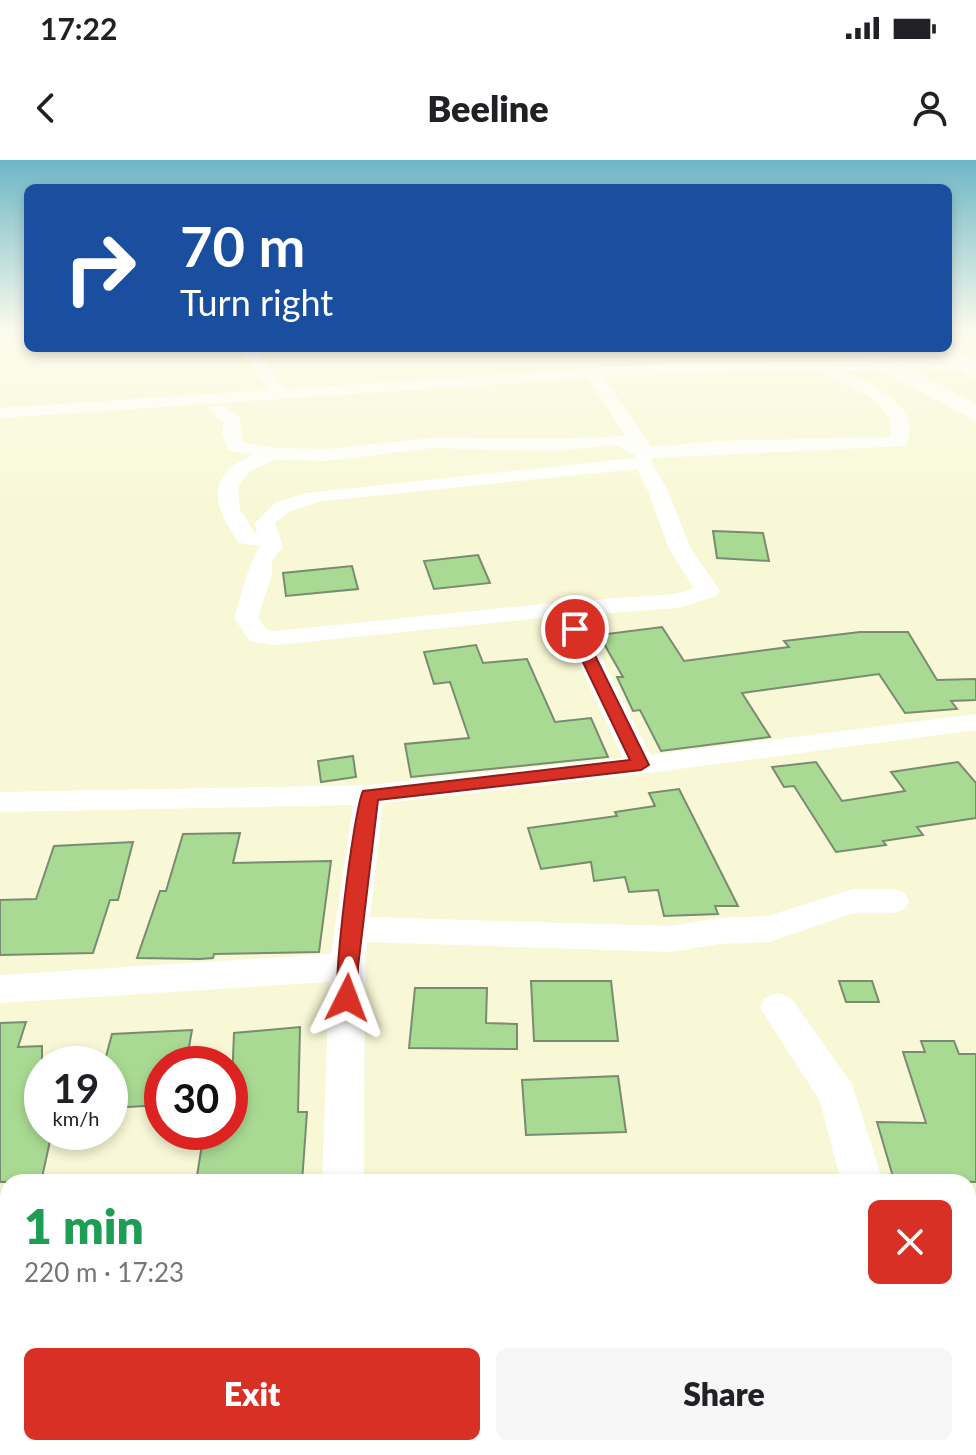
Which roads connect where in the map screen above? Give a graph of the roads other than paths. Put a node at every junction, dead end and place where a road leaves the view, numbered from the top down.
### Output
1 (274, 391) edge
2 (604, 391) edge
3 (867, 391) edge
4 (934, 391) edge
5 (217, 410) dead end
6 (0, 413) edge
7 (976, 414) edge
8 (274, 454) junction
9 (644, 457) junction
10 (270, 541) junction
11 (575, 629) dead end
12 (976, 722) edge
13 (641, 765) junction
14 (369, 795) junction
15 (0, 802) edge
16 (893, 901) dead end
17 (352, 929) junction
18 (347, 967) junction
19 (0, 989) edge
20 (778, 1008) dead end
21 (343, 1174) edge
22 (860, 1174) edge

1 - 6 street
2 - 9 street
3 - 9 street
4 - 7 highway
5 - 8 street
8 - 9 street
8 - 10 street
9 - 10 street
9 - 10 street
11 - 13 street
12 - 13 street
13 - 14 street
14 - 15 street
14 - 17 street
16 - 17 street
17 - 18 street
18 - 19 street
18 - 21 street
20 - 22 street

